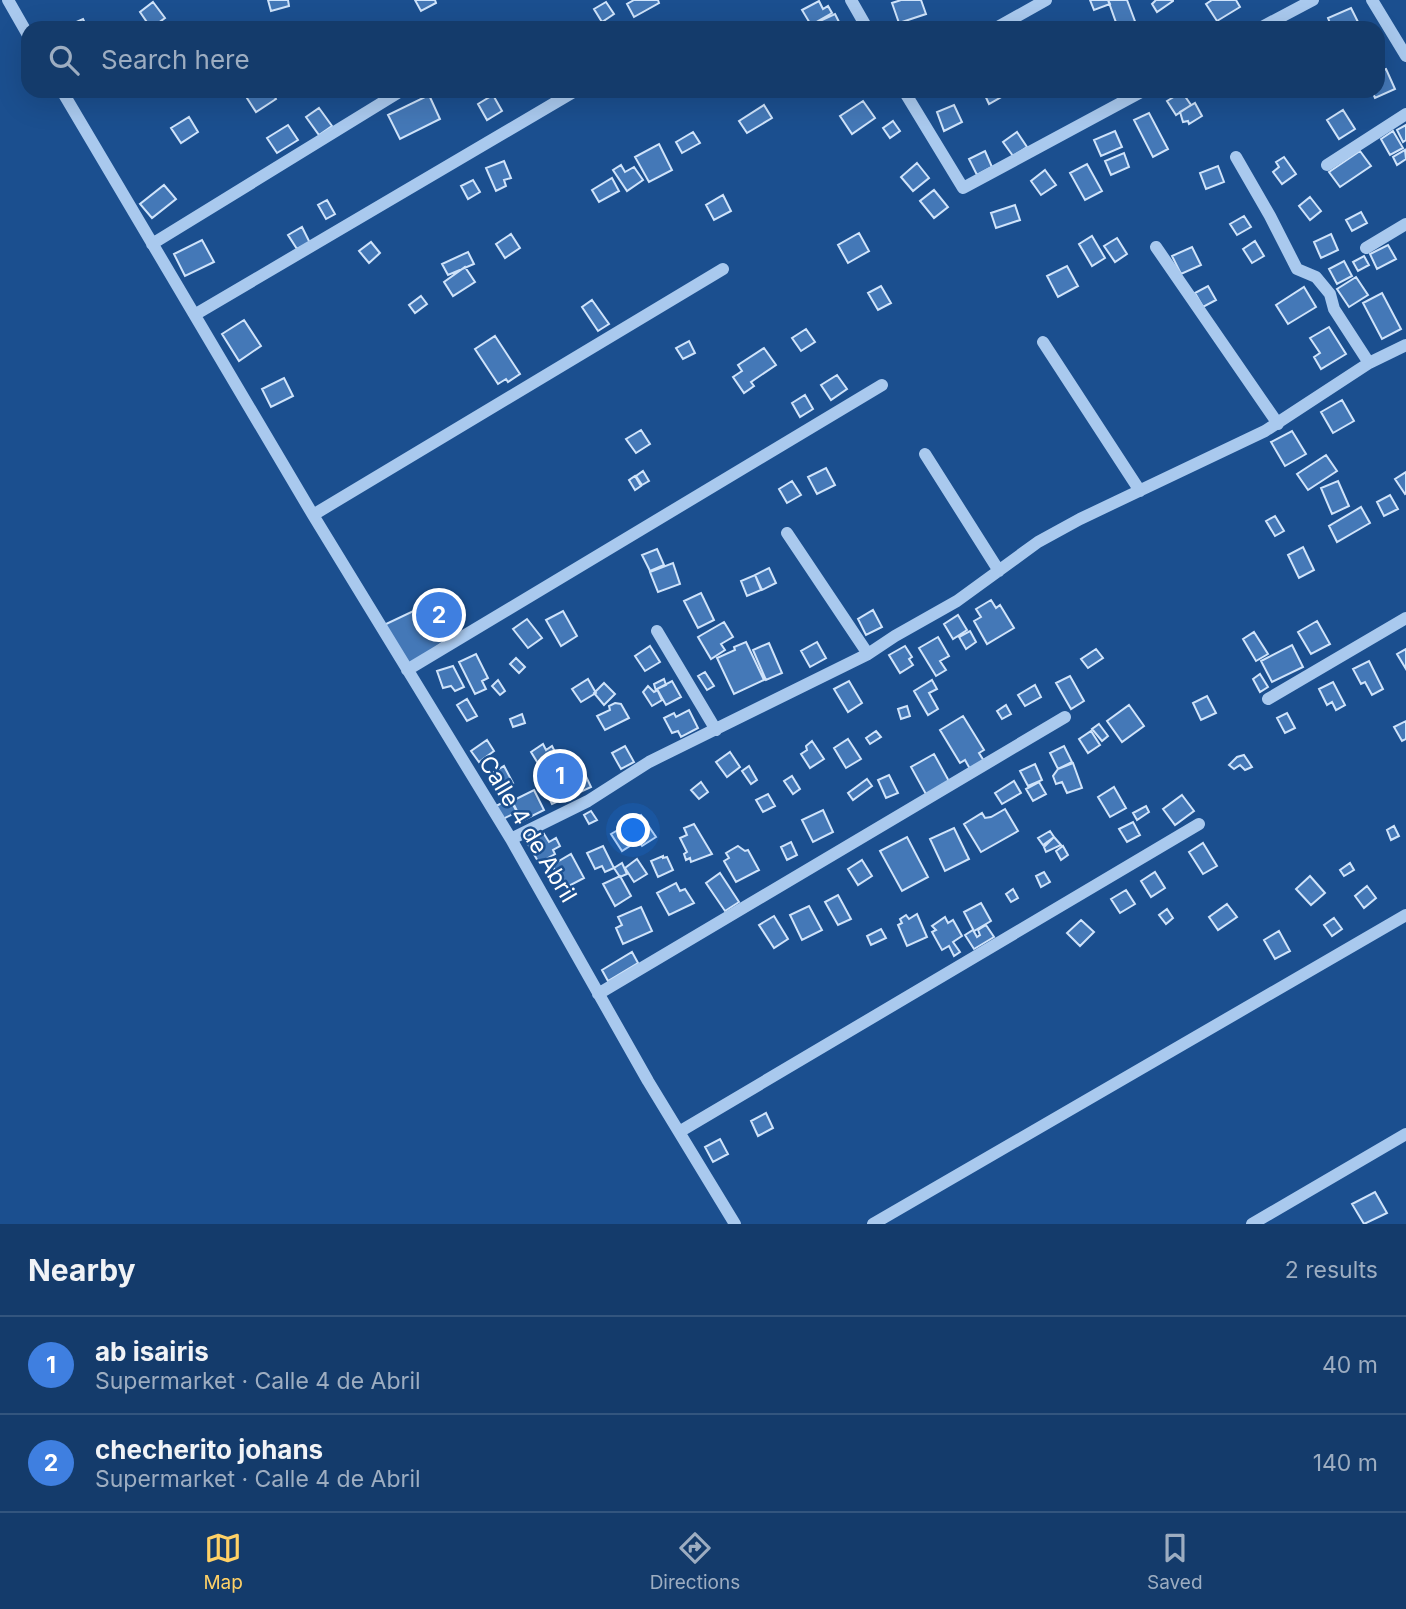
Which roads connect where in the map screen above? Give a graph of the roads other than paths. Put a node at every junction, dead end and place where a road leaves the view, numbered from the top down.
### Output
1 (8, 0) edge
2 (851, 0) edge
3 (1046, 0) edge
4 (1312, 0) edge
5 (1372, 0) edge
6 (863, 21) edge
7 (1008, 21) edge
8 (1274, 21) edge
9 (1385, 21) edge
10 (1385, 21) edge
11 (21, 23) edge
12 (1406, 56) edge
13 (66, 98) edge
14 (390, 98) edge
15 (563, 98) edge
16 (908, 98) edge
17 (1130, 98) edge
18 (1406, 114) edge
19 (1236, 157) dead end
20 (1327, 164) dead end
21 (1406, 224) edge
22 (152, 244) junction
23 (1156, 247) dead end
24 (1366, 248) dead end
25 (723, 269) dead end
26 (196, 314) junction
27 (1043, 342) dead end
28 (1406, 345) edge
29 (1369, 363) junction
30 (882, 385) dead end
31 (1278, 424) junction
32 (925, 454) dead end
33 (1140, 491) junction
34 (313, 515) junction
35 (787, 533) dead end
36 (999, 570) junction
37 (1406, 618) edge
38 (657, 631) dead end
39 (868, 654) junction
40 (407, 670) junction
41 (1268, 699) dead end
42 (1065, 717) dead end
43 (716, 730) junction
44 (1199, 824) dead end
45 (511, 839) junction
46 (1406, 915) edge
47 (598, 994) junction
48 (679, 1132) junction
49 (1406, 1134) edge
50 (734, 1224) edge
51 (873, 1224) edge
52 (1252, 1224) edge

1 - 11 street
2 - 6 street
3 - 7 street
4 - 8 street
5 - 9 street
10 - 12 street
13 - 22 street, Calle 4 de Abril
14 - 22 street
15 - 26 street
16 - 17 street
18 - 20 street
19 - 29 street
21 - 24 street
22 - 26 street, Calle 4 de Abril
23 - 31 street
25 - 34 street
26 - 34 street, Calle 4 de Abril
27 - 33 street
28 - 29 street
29 - 31 street
30 - 40 street
31 - 33 street
32 - 36 street
33 - 36 street
34 - 40 street, Calle 4 de Abril
35 - 39 street
36 - 39 street
37 - 41 street
38 - 43 street
39 - 43 street
40 - 45 street, Calle 4 de Abril
42 - 47 street
43 - 45 street
44 - 48 street
45 - 47 street, Calle 4 de Abril
46 - 51 street
47 - 48 street, Calle 4 de Abril
48 - 50 street, Calle 4 de Abril
49 - 52 street

